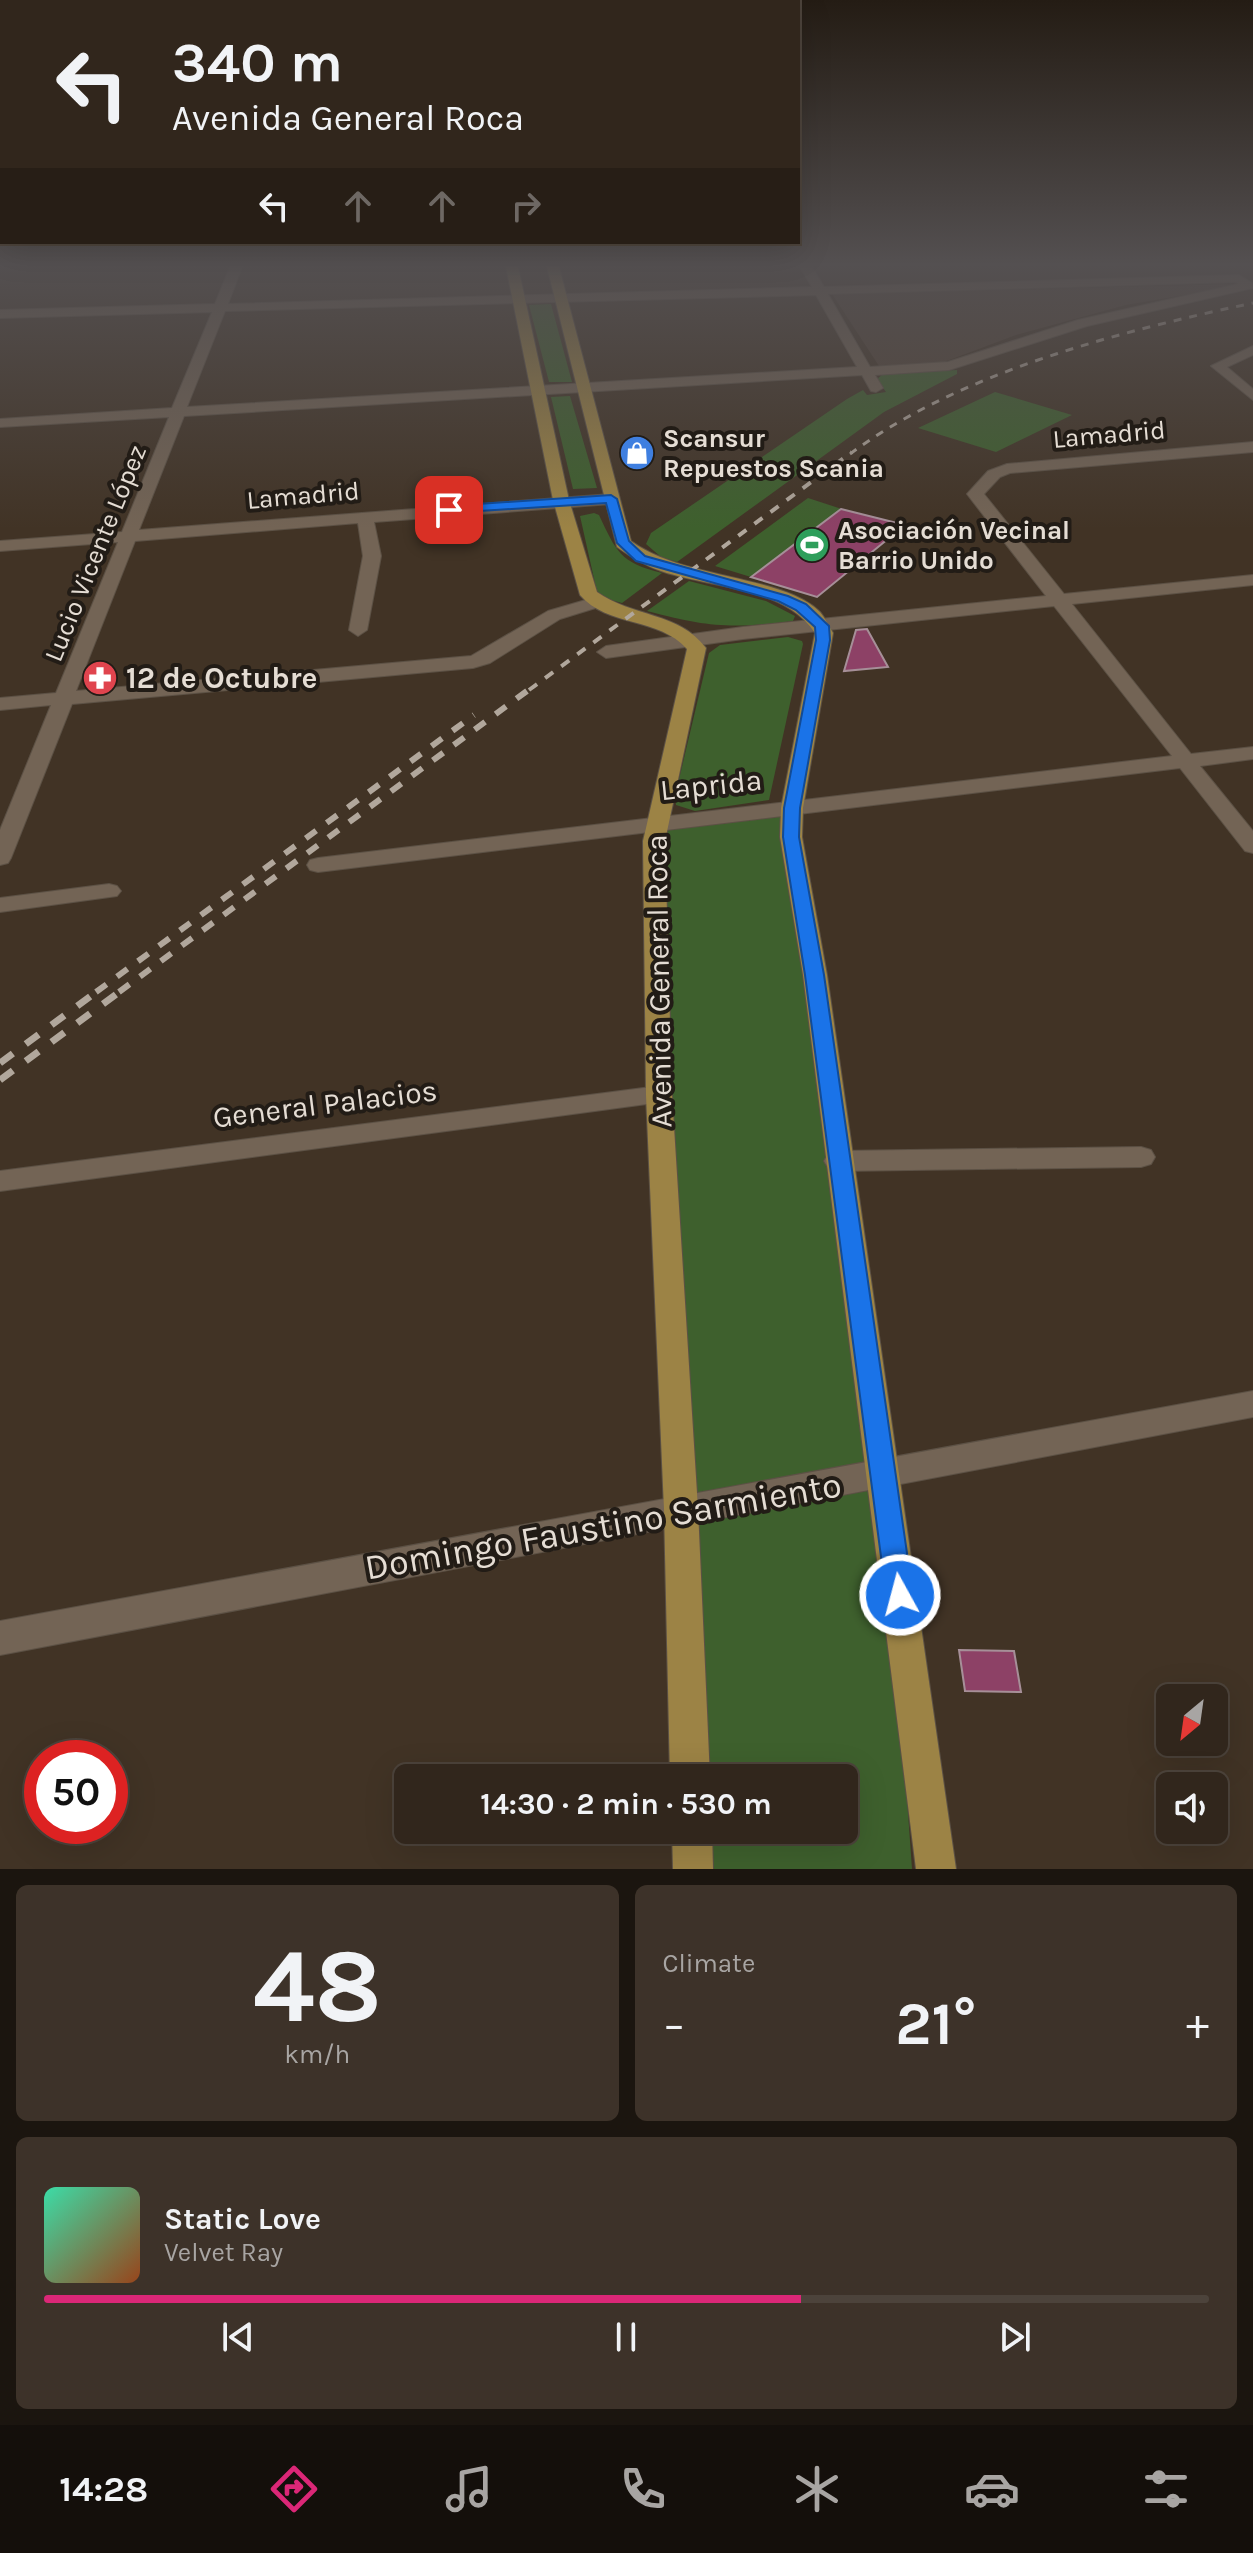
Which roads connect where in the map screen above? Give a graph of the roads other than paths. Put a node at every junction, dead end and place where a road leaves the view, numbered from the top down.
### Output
1 (202, 354) edge
2 (530, 354) edge
3 (576, 354) edge
4 (857, 354) edge
5 (986, 354) edge
6 (1244, 354) edge
7 (866, 370) junction
8 (585, 388) junction
9 (876, 388) dead end
10 (537, 390) junction
11 (1253, 396) edge
12 (180, 412) junction
13 (0, 423) edge
14 (1253, 447) edge
15 (611, 499) junction
16 (561, 500) junction
17 (365, 516) junction
18 (130, 535) junction
19 (0, 546) edge
20 (1253, 580) edge
21 (1062, 600) junction
22 (596, 602) junction
23 (822, 626) junction
24 (358, 630) dead end
25 (693, 642) junction
26 (606, 652) dead end
27 (66, 698) junction
28 (0, 704) edge
29 (1253, 753) edge
30 (1185, 761) junction
31 (792, 808) junction
32 (656, 823) junction
33 (1253, 846) edge
34 (0, 858) edge
35 (318, 865) dead end
36 (109, 891) dead end
37 (0, 905) edge
38 (659, 1095) junction
39 (1141, 1157) dead end
40 (838, 1161) junction
41 (0, 1181) edge
42 (1253, 1404) edge
43 (884, 1474) junction
44 (681, 1509) junction
45 (0, 1638) edge
46 (690, 1764) edge
47 (692, 1844) edge
48 (693, 1869) edge
49 (936, 1869) edge

1 - 12 street, Lucio Vicente López
2 - 10 main road
3 - 8 main road
4 - 7 street
5 - 7 street
6 - 11 street
7 - 8 street
7 - 9 street
8 - 10 street
8 - 15 main road
10 - 12 street
10 - 16 main road
12 - 13 street
12 - 18 street, Lucio Vicente López
14 - 21 street, Lamadrid
15 - 16 street, Lamadrid
15 - 23 main road
16 - 17 street, Lamadrid
16 - 22 main road
17 - 18 street, Lamadrid
17 - 24 street
18 - 19 street, Lamadrid
18 - 27 street, Lucio Vicente López
20 - 21 street
21 - 23 street
21 - 30 street
22 - 25 main road
22 - 27 street
23 - 25 street
23 - 31 main road
25 - 26 street
25 - 32 main road, Avenida General Roca
27 - 28 street
27 - 34 street, Lucio Vicente López
29 - 30 street, Laprida
30 - 31 street, Laprida
30 - 33 street
31 - 32 street, Laprida
31 - 40 main road
32 - 35 street, Laprida
32 - 38 main road, Avenida General Roca
36 - 37 street
38 - 41 street, General Palacios
38 - 44 main road, Avenida General Roca
39 - 40 street
40 - 43 main road
42 - 43 street, Domingo Faustino Sarmiento
43 - 44 street, Domingo Faustino Sarmiento
43 - 49 main road
44 - 45 street, Domingo Faustino Sarmiento
44 - 46 main road, Avenida General Roca
47 - 48 main road

